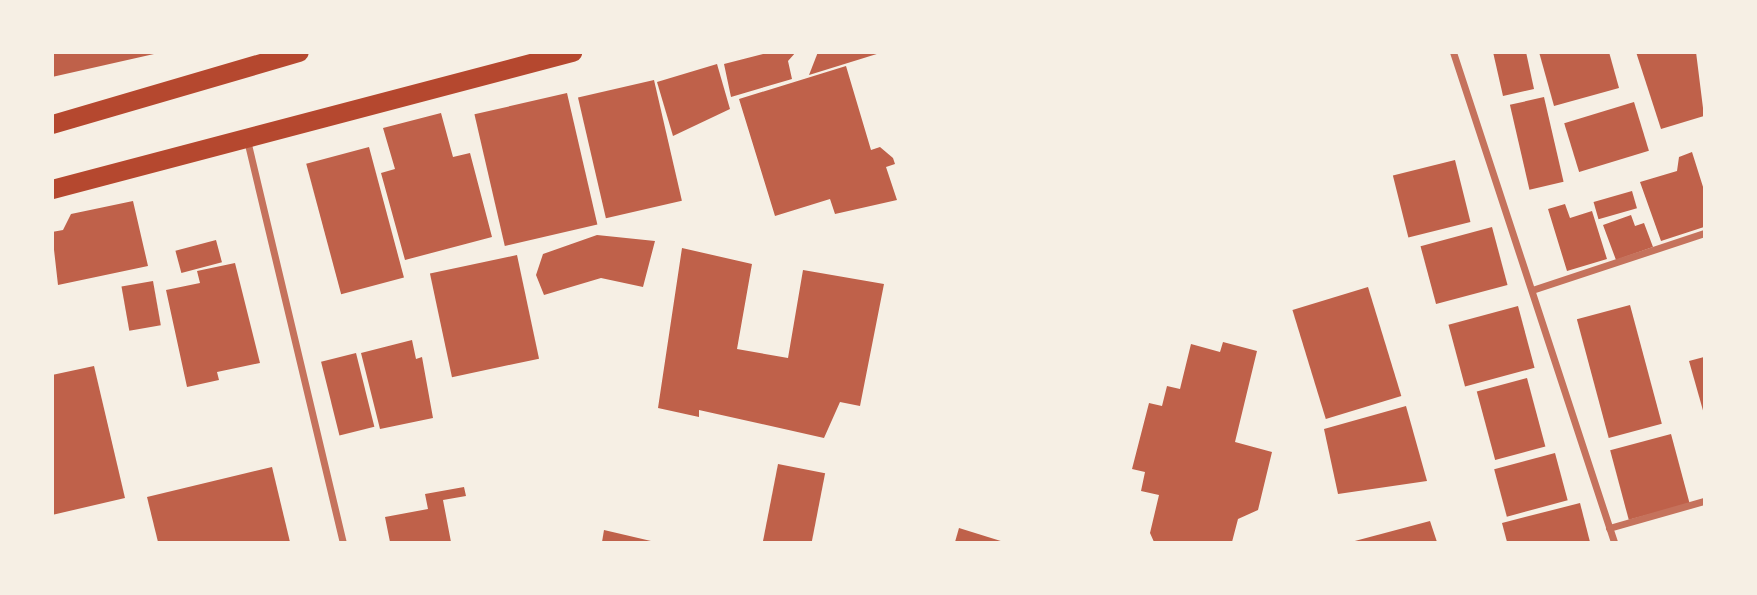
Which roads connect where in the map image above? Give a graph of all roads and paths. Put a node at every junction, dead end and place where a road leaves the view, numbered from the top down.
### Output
1 (299, 52) edge
2 (572, 52) edge
3 (1453, 52) edge
4 (254, 58) edge
5 (52, 124) edge
6 (247, 139) junction
7 (52, 189) edge
8 (1704, 233) edge
9 (1532, 290) junction
10 (1704, 501) edge
11 (1609, 528) junction
12 (343, 542) edge
13 (1614, 542) edge

1 - 4 highway
2 - 6 highway
3 - 9 street
4 - 5 highway
6 - 7 highway
6 - 12 street
8 - 9 street
9 - 11 street
10 - 11 street
11 - 13 street

